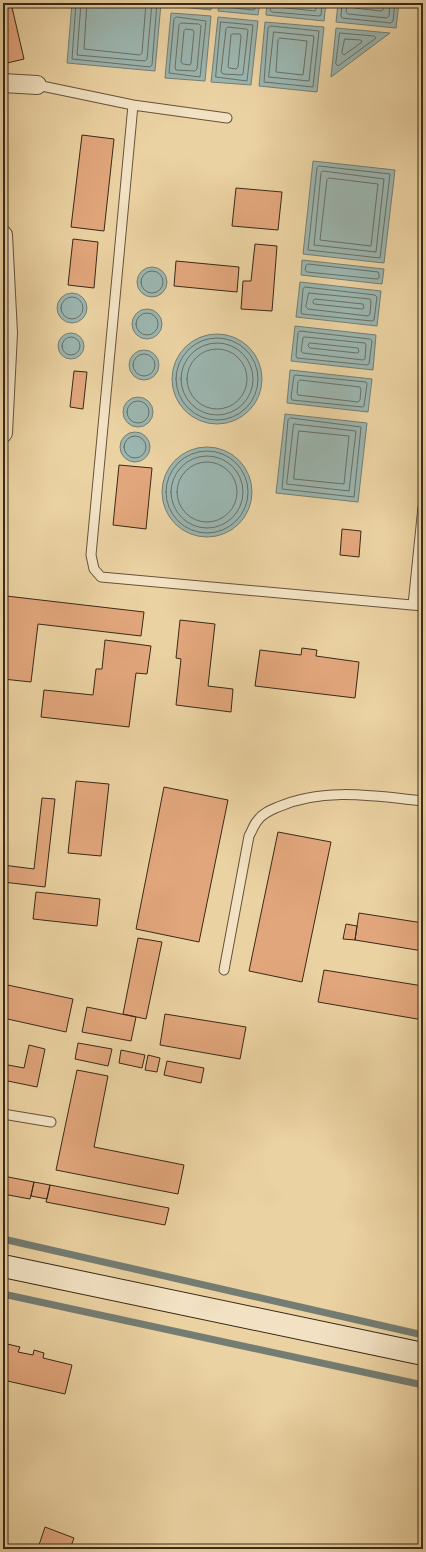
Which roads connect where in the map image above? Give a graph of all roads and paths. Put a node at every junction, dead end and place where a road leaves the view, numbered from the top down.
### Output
1 (3, 83) edge
2 (37, 85) joint
3 (133, 105) junction
4 (227, 118) dead end
5 (3, 235) edge
6 (3, 433) edge
7 (423, 507) edge
8 (413, 605) junction
9 (423, 606) edge
10 (423, 801) edge
11 (224, 970) dead end
12 (3, 1114) edge
13 (51, 1122) dead end
14 (3, 1266) edge
15 (423, 1354) edge

1 - 2 street
2 - 3 lane
3 - 4 lane
3 - 8 lane
5 - 6 street
7 - 8 lane
8 - 9 lane
10 - 11 lane
12 - 13 lane
14 - 15 street

